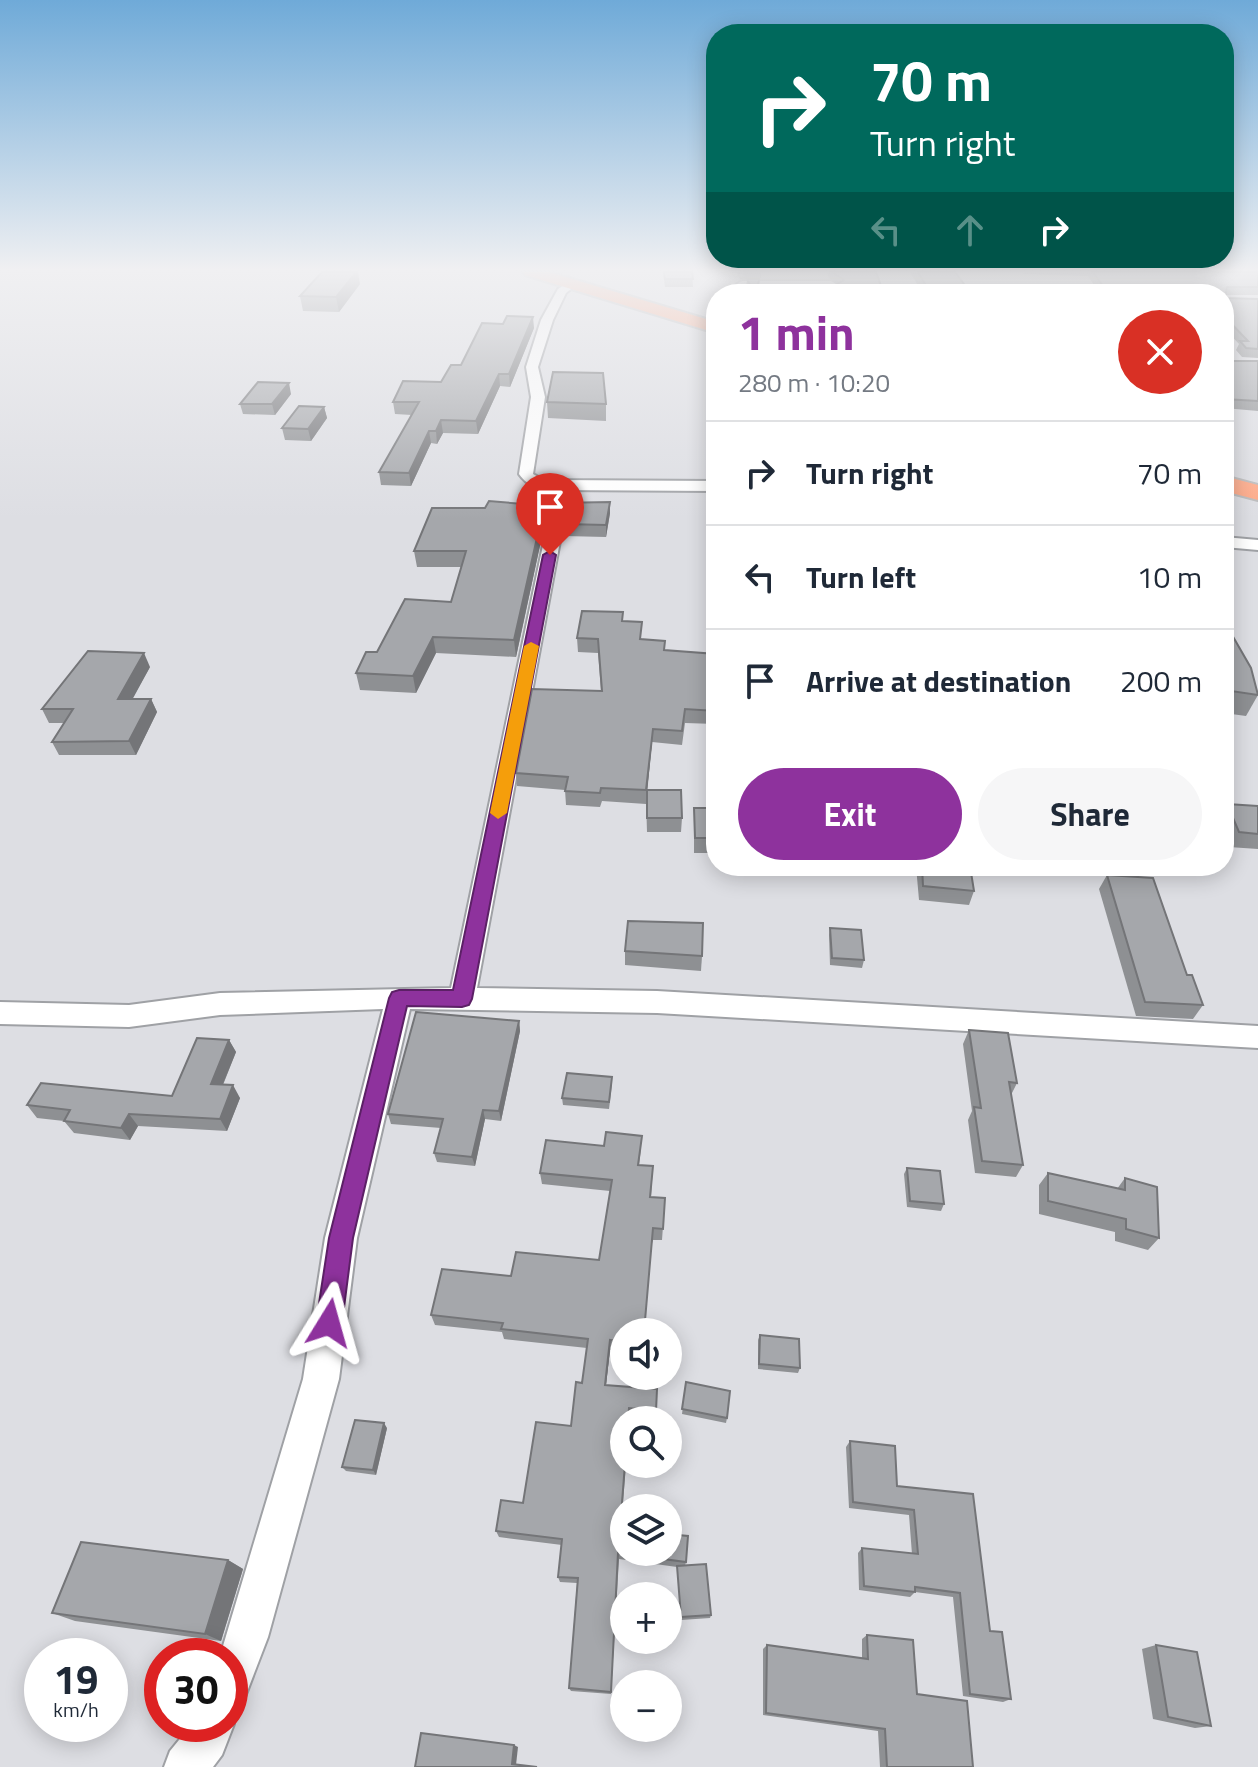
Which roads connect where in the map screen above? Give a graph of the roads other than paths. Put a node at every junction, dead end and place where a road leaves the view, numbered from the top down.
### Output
1 (536, 354) edge
2 (1234, 469) edge
3 (1258, 476) edge
4 (706, 486) edge
5 (1234, 486) edge
6 (1258, 493) edge
7 (539, 509) edge
8 (1234, 543) edge
9 (1258, 545) edge
10 (399, 998) junction
11 (462, 999) junction
12 (0, 1013) edge
13 (1258, 1037) edge
14 (248, 1638) edge
15 (205, 1742) edge
16 (186, 1767) edge

1 - 4 street
2 - 3 highway
5 - 6 highway
7 - 11 street
8 - 9 street
10 - 11 street
10 - 12 street
10 - 14 street
11 - 13 street
15 - 16 street

